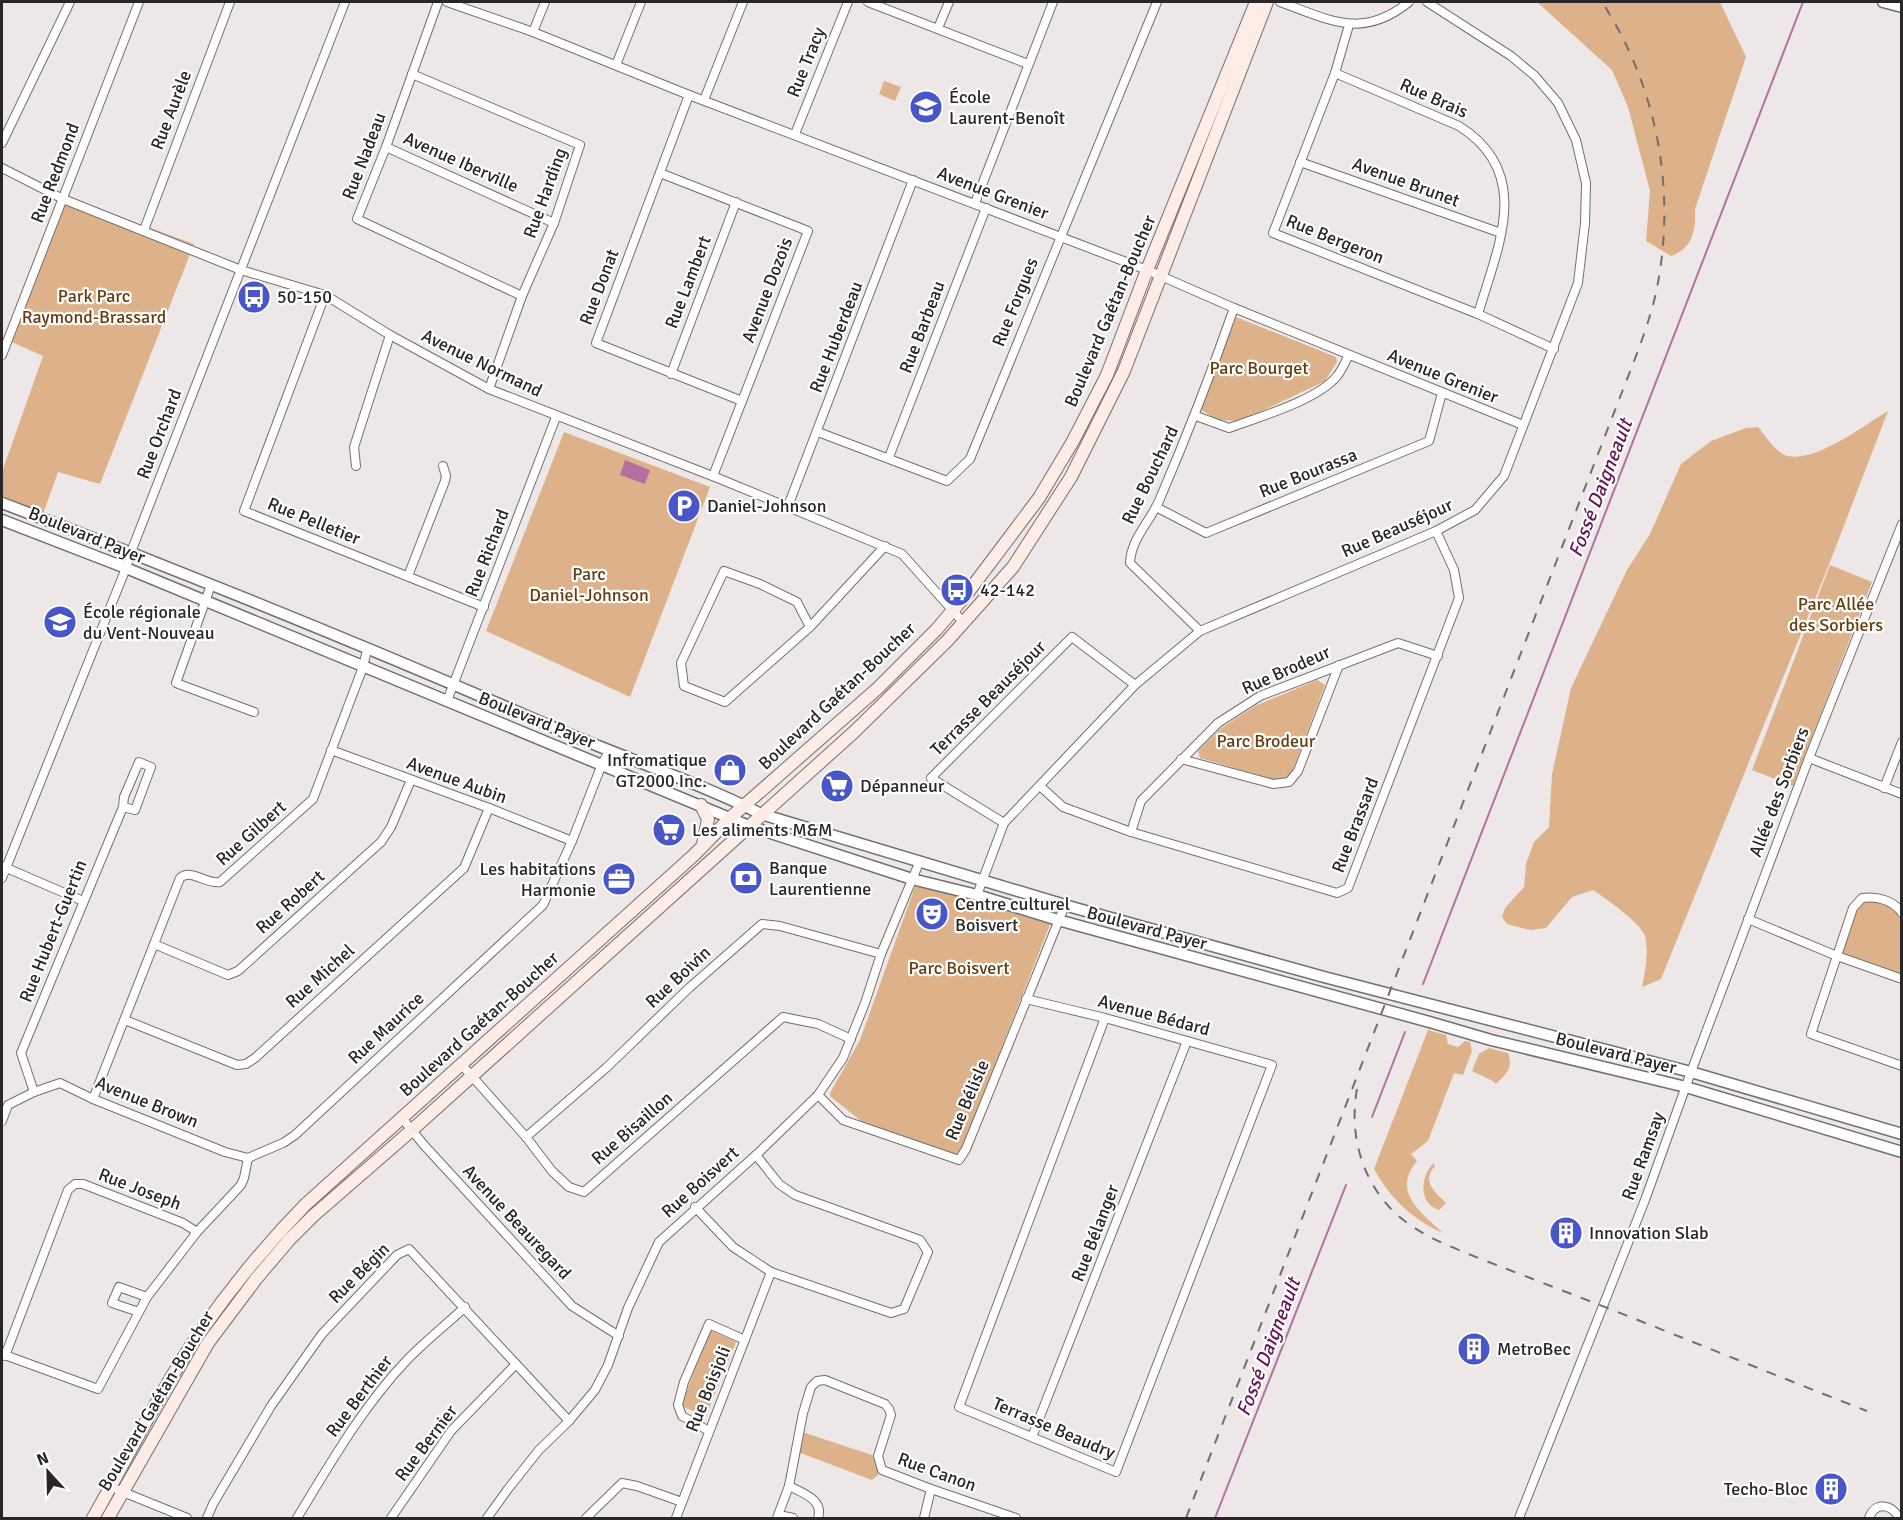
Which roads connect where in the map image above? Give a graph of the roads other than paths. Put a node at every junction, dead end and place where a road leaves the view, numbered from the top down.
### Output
1 (70, 2) edge
2 (140, 2) edge
3 (230, 2) edge
4 (345, 2) edge
5 (438, 2) edge
6 (447, 2) edge
7 (545, 2) edge
8 (641, 2) edge
9 (743, 2) edge
10 (848, 2) edge
11 (868, 2) edge
12 (949, 2) edge
13 (1053, 2) edge
14 (1156, 2) edge
15 (1257, 2) edge
16 (1267, 2) edge
17 (1280, 2) edge
18 (1409, 2) edge
19 (1427, 2) edge
20 (1883, 2) edge
21 (1902, 7) edge
22 (1349, 25) junction
23 (938, 28) junction
24 (532, 32) junction
25 (616, 64) junction
26 (1028, 64) junction
27 (1335, 73) junction
28 (412, 75) junction
29 (689, 95) junction
30 (704, 100) junction
31 (795, 134) junction
32 (2, 143) edge
33 (386, 147) junction
34 (1300, 162) junction
35 (2, 168) edge
36 (660, 172) junction
37 (913, 180) junction
38 (63, 199) junction
39 (736, 202) junction
40 (975, 203) junction
41 (986, 208) junction
42 (554, 223) junction
43 (144, 230) junction
44 (1501, 233) junction
45 (1060, 236) junction
46 (241, 270) junction
47 (1147, 270) junction
48 (1160, 277) junction
49 (325, 296) junction
50 (522, 296) junction
51 (1234, 308) junction
52 (1478, 314) junction
53 (390, 335) junction
54 (1554, 349) junction
55 (1349, 355) junction
56 (2, 356) edge
57 (671, 374) junction
58 (489, 389) junction
59 (1442, 393) junction
60 (742, 401) junction
61 (1196, 416) junction
62 (556, 417) junction
63 (1523, 426) junction
64 (818, 432) junction
65 (889, 458) junction
66 (356, 466) dead end
67 (443, 466) dead end
68 (713, 476) junction
69 (2, 503) edge
70 (788, 506) junction
71 (1156, 507) junction
72 (2, 520) edge
73 (1902, 524) edge
74 (1436, 531) junction
75 (885, 546) junction
76 (131, 552) junction
77 (126, 568) junction
78 (408, 576) junction
79 (211, 585) junction
80 (206, 602) junction
81 (484, 607) junction
82 (952, 609) junction
83 (963, 622) junction
84 (810, 627) junction
85 (1200, 631) junction
86 (367, 650) junction
87 (1438, 656) junction
88 (1339, 664) junction
89 (363, 667) junction
90 (454, 684) junction
91 (1135, 685) junction
92 (447, 701) junction
93 (254, 712) dead end
94 (1902, 741) edge
95 (331, 750) junction
96 (609, 751) junction
97 (1809, 758) junction
98 (1181, 759) junction
99 (602, 764) junction
100 (411, 780) junction
101 (1040, 786) junction
102 (1884, 788) junction
103 (1902, 794) edge
104 (701, 805) junction
105 (744, 806) junction
106 (123, 807) junction
107 (489, 808) junction
108 (760, 814) junction
109 (730, 818) junction
110 (1004, 823) junction
111 (749, 826) junction
112 (1131, 832) junction
113 (836, 837) junction
114 (572, 841) junction
115 (702, 846) junction
116 (831, 853) junction
117 (919, 862) junction
118 (3, 867) edge
119 (2, 878) edge
120 (912, 879) junction
121 (984, 880) junction
122 (977, 895) junction
123 (83, 902) junction
124 (1065, 905) junction
125 (1902, 913) edge
126 (1058, 920) junction
127 (1748, 920) junction
128 (612, 928) junction
129 (622, 939) junction
130 (154, 944) junction
131 (882, 954) junction
132 (1837, 956) junction
133 (1308, 973) junction
134 (1901, 978) edge
135 (1304, 987) junction
136 (1026, 999) junction
137 (1105, 1018) junction
138 (125, 1020) junction
139 (851, 1039) junction
140 (1188, 1041) junction
141 (460, 1064) junction
142 (1272, 1065) joint
143 (1902, 1066) edge
144 (1690, 1072) junction
145 (471, 1076) junction
146 (1686, 1087) junction
147 (34, 1092) junction
148 (818, 1095) junction
149 (93, 1099) junction
150 (402, 1118) junction
151 (2, 1121) edge
152 (412, 1130) junction
153 (1902, 1134) edge
154 (526, 1137) junction
155 (1902, 1152) edge
156 (756, 1155) junction
157 (248, 1158) junction
158 (695, 1207) junction
159 (197, 1232) junction
160 (771, 1272) junction
161 (147, 1297) junction
162 (465, 1307) junction
163 (139, 1312) junction
164 (619, 1336) junction
165 (745, 1340) junction
166 (3, 1355) edge
167 (516, 1364) junction
168 (569, 1421) junction
169 (709, 1431) junction
170 (1032, 1437) junction
171 (111, 1486) junction
172 (789, 1486) junction
173 (931, 1489) junction
174 (123, 1492) junction
175 (682, 1502) junction
176 (778, 1517) edge
177 (93, 1518) edge
178 (108, 1518) edge
179 (187, 1518) edge
180 (207, 1518) edge
181 (297, 1518) edge
182 (391, 1518) edge
183 (487, 1518) edge
184 (586, 1518) edge
185 (676, 1518) edge
186 (793, 1518) edge
187 (818, 1518) edge
188 (924, 1518) edge
189 (1016, 1518) edge
190 (1519, 1518) edge
191 (1869, 1518) edge
192 (1899, 1518) edge

1 - 32 street
2 - 38 street, Rue Redmond
3 - 43 street, Rue Aurèle
4 - 46 street, Rue Orchard
5 - 28 street, Rue Nadeau
6 - 24 street, Avenue Grenier
7 - 24 street
8 - 25 street
9 - 30 street
10 - 31 street, Rue Tracy
11 - 23 street
12 - 23 street
13 - 26 street
14 - 45 street, Rue Forgues
15 - 47 main road, Boulevard Gaétan-Boucher
16 - 48 main road, Boulevard Gaétan-Boucher
17 - 22 street
18 - 22 street
19 - 54 street, Rue Beauséjour
20 - 21 street
22 - 27 street, Rue Bergeron
23 - 26 street
24 - 25 street, Avenue Grenier
25 - 29 street, Avenue Grenier
26 - 40 street
27 - 34 street, Rue Bergeron
27 - 44 street, Rue Brais
28 - 33 street, Rue Nadeau
28 - 42 street, Rue Harding
29 - 30 street, Avenue Grenier
29 - 36 street, Rue Donat
30 - 31 street, Avenue Grenier
31 - 37 street, Avenue Grenier
33 - 42 street, Avenue Iberville
33 - 50 street, Rue Nadeau
34 - 44 street, Avenue Brunet
34 - 52 street, Rue Bergeron
35 - 38 street, Avenue Normand
36 - 39 street, Avenue Dozois
36 - 57 street, Rue Donat
37 - 40 street, Avenue Grenier
37 - 64 street, Rue Huberdeau
38 - 43 street, Avenue Normand
38 - 56 street, Rue Redmond
39 - 57 street, Rue Lambert
39 - 60 street, Avenue Dozois
40 - 41 street, Avenue Grenier
41 - 45 street, Avenue Grenier
41 - 65 street, Rue Barbeau
42 - 50 street, Rue Harding
43 - 46 street, Avenue Normand
44 - 52 street, Rue Brais
45 - 47 street, Avenue Grenier
45 - 65 street, Rue Forgues
46 - 49 street, Avenue Normand
46 - 76 street, Rue Orchard
47 - 48 street, Avenue Grenier
47 - 82 main road, Boulevard Gaétan-Boucher
48 - 51 street, Avenue Grenier
48 - 83 main road, Boulevard Gaétan-Boucher
49 - 53 street, Avenue Normand
49 - 78 street, Rue Pelletier
50 - 58 street, Rue Harding
51 - 55 street, Avenue Grenier
51 - 61 street, Rue Bouchard
52 - 54 street, Rue Bergeron
53 - 58 street, Avenue Normand
53 - 66 street
54 - 63 street, Rue Beauséjour
55 - 59 street, Avenue Grenier
55 - 61 street
57 - 60 street, Rue Donat
58 - 62 street, Avenue Normand
59 - 63 street, Avenue Grenier
59 - 71 street, Rue Bourassa
60 - 68 street, Avenue Dozois
61 - 71 street, Rue Bouchard
62 - 68 street, Avenue Normand
62 - 81 street, Rue Richard
63 - 74 street, Rue Beauséjour
64 - 65 street, Rue Forgues
64 - 70 street, Rue Huberdeau
67 - 78 street
68 - 70 street, Avenue Normand
69 - 76 street, Boulevard Payer
70 - 75 street, Avenue Normand
71 - 85 street, Rue Bouchard
72 - 77 street, Boulevard Payer
73 - 97 street, Allée des Sorbiers
74 - 85 street, Rue Beauséjour
74 - 87 street, Rue Brassard
75 - 82 street, Avenue Normand
75 - 84 street
76 - 77 street, Rue Orchard
76 - 79 street, Boulevard Payer
77 - 80 street, Boulevard Payer
77 - 118 street, Rue Orchard
78 - 81 street, Rue Pelletier
79 - 80 street
79 - 86 street, Boulevard Payer
80 - 89 street, Boulevard Payer
80 - 93 street
81 - 90 street, Rue Richard
82 - 83 street, Avenue Normand
82 - 105 main road, Boulevard Gaétan-Boucher
83 - 108 main road, Boulevard Gaétan-Boucher
84 - 84 street
85 - 91 street, Rue Beauséjour
86 - 89 street, Rue Gilbert
86 - 90 street, Boulevard Payer
87 - 88 street, Rue Brodeur
87 - 112 street, Rue Brassard
88 - 98 street, Rue Brodeur
88 - 98 street
89 - 92 street, Boulevard Payer
89 - 95 street, Rue Gilbert
90 - 92 street, Rue Richard
90 - 96 street, Boulevard Payer
91 - 101 street, Rue Beauséjour
91 - 110 street, Terrasse Beauséjour
92 - 99 street, Boulevard Payer
94 - 102 street
95 - 100 street, Avenue Aubin
95 - 130 street, Rue Gilbert
96 - 99 street, Rue Maurice
96 - 105 street, Boulevard Payer
97 - 102 street
97 - 127 street, Allée des Sorbiers
98 - 112 street, Rue Brodeur
99 - 104 street, Boulevard Payer
99 - 114 street, Rue Maurice
100 - 107 street, Avenue Aubin
100 - 130 street, Rue Robert
101 - 110 street, Rue Beauséjour
101 - 112 street, Rue Brassard
102 - 103 street
104 - 109 street, Boulevard Payer
104 - 115 main road
105 - 108 street, Boulevard Payer
105 - 109 main road, Boulevard Gaétan-Boucher
106 - 106 street, Rue Hubert-Guertin
106 - 123 street, Rue Hubert-Guertin
107 - 114 street, Avenue Aubin
107 - 138 street, Rue Michel
108 - 111 main road, Boulevard Gaétan-Boucher
108 - 113 street, Boulevard Payer
109 - 111 street, Boulevard Payer
109 - 115 main road, Boulevard Gaétan-Boucher
110 - 121 street, Rue Beauséjour
111 - 116 street, Boulevard Payer
111 - 129 main road, Boulevard Gaétan-Boucher
113 - 116 street
113 - 117 street, Boulevard Payer
114 - 157 street, Rue Maurice
115 - 128 main road, Boulevard Gaétan-Boucher
116 - 120 street, Boulevard Payer
117 - 120 street, Rue Boisvert
117 - 121 street, Boulevard Payer
118 - 119 street, Rue Orchard
118 - 123 street
120 - 122 street, Boulevard Payer
120 - 131 street, Rue Boisvert
121 - 122 street, Rue Beauséjour
121 - 124 street, Boulevard Payer
122 - 126 street, Boulevard Payer
123 - 147 street, Rue Hubert-Guertin
124 - 126 street, Rue Bélisle
124 - 133 street, Boulevard Payer
125 - 132 street
126 - 135 street, Boulevard Payer
126 - 136 street, Rue Bélisle
127 - 132 street
127 - 144 street, Allée des Sorbiers
128 - 129 main road
128 - 141 main road, Boulevard Gaétan-Boucher
129 - 145 main road, Boulevard Gaétan-Boucher
130 - 138 street, Rue Gilbert
131 - 139 street, Rue Boisvert
131 - 154 street, Rue Boivin
132 - 134 street
132 - 143 street
133 - 135 street
133 - 144 street, Boulevard Payer
135 - 146 street, Boulevard Payer
136 - 137 street, Avenue Bédard
136 - 148 street, Rue Bélisle
137 - 140 street, Avenue Bédard
137 - 170 street, Terrasse Beaudry
138 - 149 street, Rue Gilbert
139 - 148 street, Rue Boisvert
139 - 154 street, Rue Bisaillon
140 - 142 street, Avenue Bédard
140 - 170 street, Rue Bélanger
141 - 145 street, Rue Bisaillon
141 - 150 main road, Boulevard Gaétan-Boucher
142 - 170 street, Terrasse Beaudry
144 - 146 street, Rue Ramsay
144 - 153 street, Boulevard Payer
145 - 152 main road, Boulevard Gaétan-Boucher
145 - 154 street, Rue Bisaillon
146 - 155 street, Boulevard Payer
146 - 190 street, Rue Ramsay
147 - 149 street, Avenue Brown
147 - 151 street
148 - 156 street, Rue Boisvert
149 - 157 street, Avenue Brown
150 - 152 street, Avenue Beauregard
150 - 171 main road, Boulevard Gaétan-Boucher
152 - 164 street, Avenue Beauregard
152 - 174 main road, Boulevard Gaétan-Boucher
156 - 158 street, Rue Boisvert
156 - 160 street
157 - 159 street
158 - 160 street
158 - 164 street, Rue Boisvert
159 - 161 street
159 - 166 street, Rue Joseph
160 - 165 street, Rue Boisjoli
161 - 163 street
161 - 163 street
162 - 167 street, Rue Bégin
162 - 180 street, Rue Bégin
162 - 181 street, Rue Berthier
163 - 166 street
164 - 168 street, Rue Boisvert
165 - 169 street, Rue Boisjoli
165 - 169 street
167 - 168 street, Rue Bégin
167 - 182 street, Rue Bernier
168 - 183 street, Rue Boisvert
169 - 175 street, Rue Boisjoli
171 - 174 street
171 - 177 main road, Boulevard Gaétan-Boucher
172 - 173 street, Rue Canon
172 - 176 street, Rue Canon
172 - 187 street
173 - 188 street
173 - 189 street, Rue Canon
174 - 178 main road, Boulevard Gaétan-Boucher
174 - 179 street
175 - 184 street
175 - 185 street, Rue Boisjoli
176 - 186 street, Rue Canon
191 - 192 street

